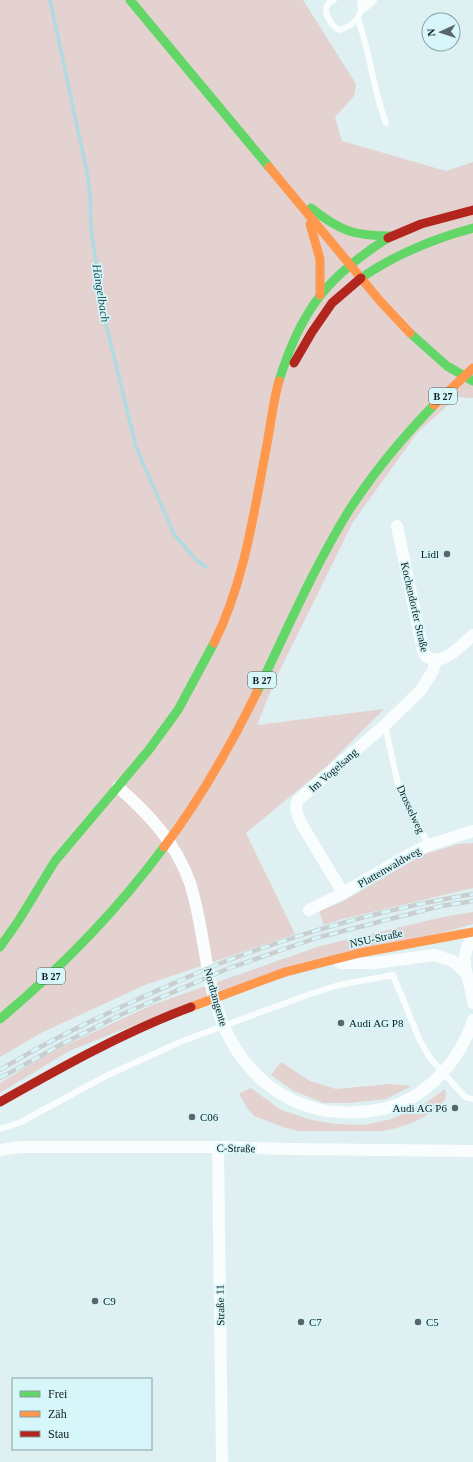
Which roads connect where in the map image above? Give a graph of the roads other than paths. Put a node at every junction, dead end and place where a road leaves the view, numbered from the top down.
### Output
1 (130, 0) edge
2 (334, 0) edge
3 (364, 2) edge
4 (358, 19) junction
5 (386, 123) dead end
6 (285, 186) junction
7 (305, 210) junction
8 (473, 210) edge
9 (473, 228) edge
10 (390, 236) junction
11 (350, 265) junction
12 (361, 278) junction
13 (320, 295) junction
14 (473, 368) edge
15 (473, 381) edge
16 (271, 427) junction
17 (397, 526) dead end
18 (473, 635) edge
19 (436, 660) junction
20 (385, 725) junction
21 (118, 787) junction
22 (473, 832) edge
23 (429, 845) junction
24 (343, 894) junction
25 (309, 910) dead end
26 (455, 935) joint
27 (472, 937) edge
28 (0, 948) edge
29 (319, 964) junction
30 (466, 973) junction
31 (473, 1003) edge
32 (0, 1019) edge
33 (473, 1020) edge
34 (473, 1100) edge
35 (0, 1102) edge
36 (0, 1129) edge
37 (218, 1147) junction
38 (0, 1150) edge
39 (473, 1151) edge
40 (222, 1462) edge

1 - 6 main road
2 - 4 lane
3 - 4 lane
4 - 5 lane
6 - 7 main road
6 - 10 main road
7 - 11 main road
7 - 13 main road
8 - 10 main road
9 - 12 main road
10 - 11 main road
11 - 12 main road
11 - 13 main road
12 - 15 main road
12 - 16 main road
13 - 16 main road
14 - 32 main road, B 27
16 - 21 main road
17 - 19 street, Kochendorfer Straße
18 - 19 street, Kochendorfer Straße
19 - 20 street, Im Vogelsang
20 - 23 lane, Drosselweg
20 - 24 street, Im Vogelsang
21 - 28 main road
21 - 33 street, Nordtangente
22 - 23 street, Plattenwaldweg
23 - 24 street, Plattenwaldweg
24 - 25 street, Plattenwaldweg
26 - 27 street
26 - 29 main road, NSU-Straße
27 - 30 street
29 - 30 street
29 - 35 main road, NSU-Straße
30 - 31 street
34 - 36 lane
37 - 38 street, C-Straße
37 - 39 street, C-Straße
37 - 40 street, Straße 11

